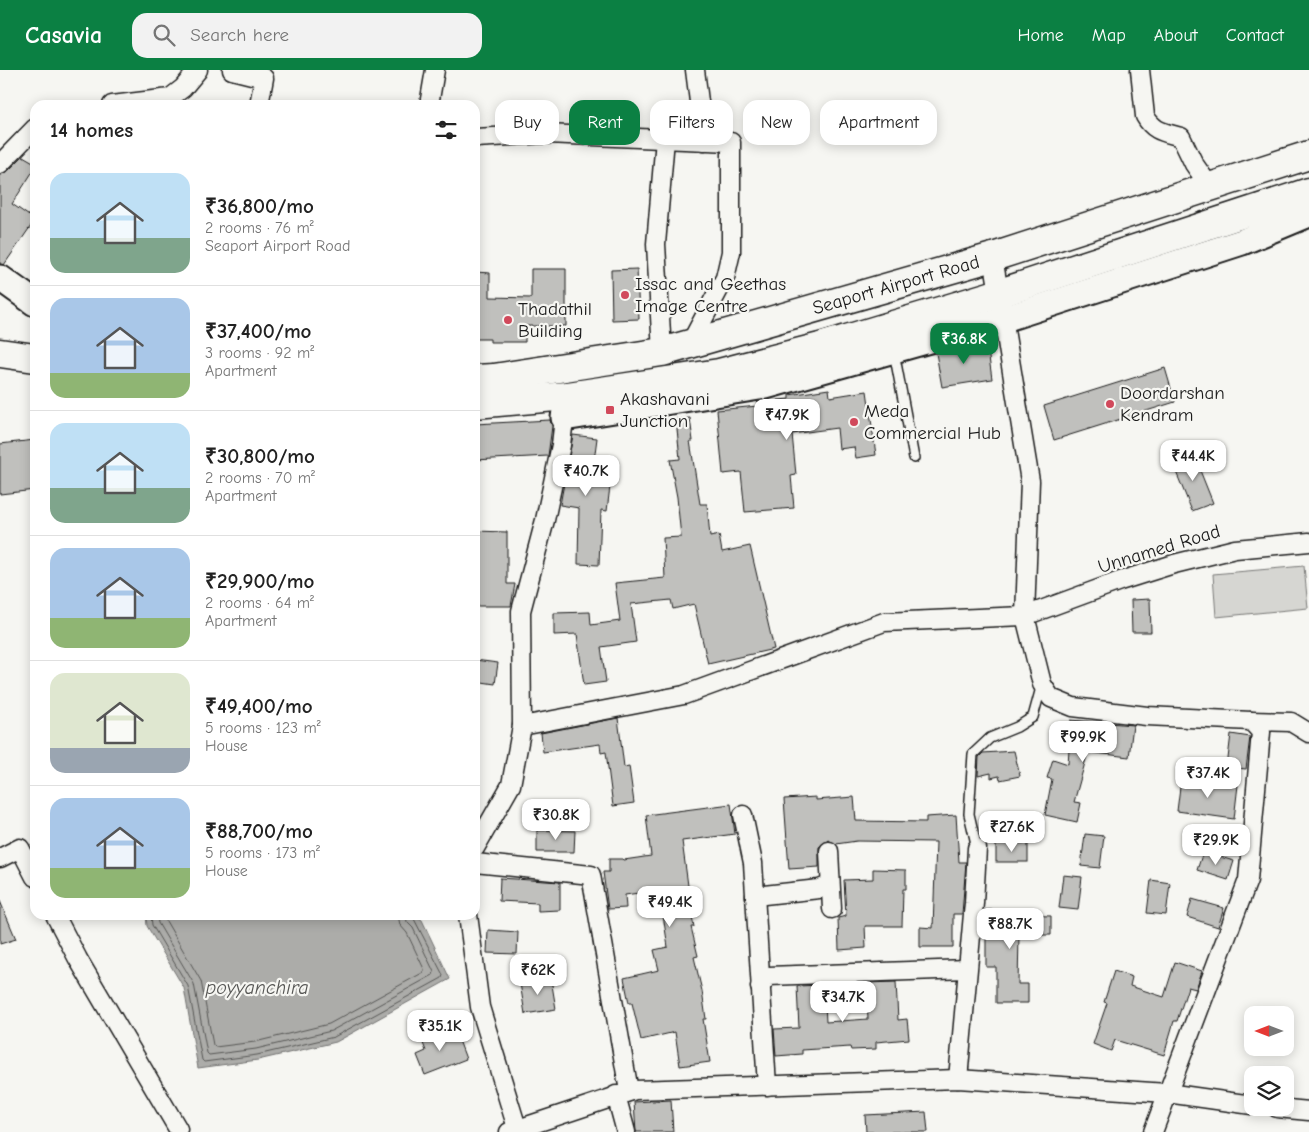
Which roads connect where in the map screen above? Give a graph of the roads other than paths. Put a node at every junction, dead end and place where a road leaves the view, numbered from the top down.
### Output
1 (198, 70) edge
2 (232, 70) edge
3 (435, 70) edge
4 (695, 70) edge
5 (1140, 70) edge
6 (173, 100) edge
7 (259, 100) edge
8 (430, 100) edge
9 (699, 100) edge
10 (30, 133) edge
11 (480, 138) edge
12 (650, 138) edge
13 (664, 145) edge
14 (730, 145) edge
15 (1306, 157) edge
16 (0, 164) edge
17 (1210, 187) junction
18 (1309, 192) edge
19 (1309, 214) edge
20 (993, 257) junction
21 (0, 278) edge
22 (1000, 293) junction
23 (30, 299) edge
24 (1004, 319) junction
25 (690, 344) junction
26 (894, 350) junction
27 (662, 352) junction
28 (0, 354) edge
29 (30, 357) edge
30 (0, 373) edge
31 (30, 376) edge
32 (480, 379) edge
33 (480, 404) edge
34 (565, 407) junction
35 (914, 458) dead end
36 (1309, 542) edge
37 (1025, 616) junction
38 (1042, 684) junction
39 (1251, 721) junction
40 (522, 726) junction
41 (1309, 732) edge
42 (744, 815) dead end
43 (480, 839) edge
44 (977, 848) joint
45 (828, 851) dead end
46 (0, 858) edge
47 (480, 864) edge
48 (30, 867) edge
49 (830, 885) junction
50 (755, 896) junction
51 (832, 909) dead end
52 (58, 920) edge
53 (469, 920) edge
54 (968, 969) junction
55 (760, 986) junction
56 (958, 1079) junction
57 (767, 1086) junction
58 (622, 1093) junction
59 (1167, 1093) junction
60 (1244, 1103) edge
61 (1294, 1110) edge
62 (1309, 1111) edge
63 (178, 1129) dead end
64 (513, 1130) edge
65 (626, 1132) edge
66 (1153, 1132) edge

1 - 6 street
2 - 7 street
3 - 8 street
4 - 9 street
5 - 17 street
10 - 16 street
11 - 12 street
13 - 27 street
14 - 25 street
15 - 17 main road, Seaport Airport Road
17 - 20 main road, Seaport Airport Road
18 - 22 main road, Seaport Airport Road
19 - 24 street
20 - 22 street
20 - 25 main road, Seaport Airport Road
21 - 23 street
22 - 24 street
22 - 34 main road, Seaport Airport Road
24 - 26 street
24 - 37 street
25 - 27 main road, Seaport Airport Road
26 - 34 street
26 - 35 lane
27 - 32 main road, Seaport Airport Road
28 - 29 main road
30 - 31 main road
33 - 34 main road, Seaport Airport Road
34 - 40 street
36 - 37 street, Unnamed Road
37 - 38 street
37 - 40 street, Unnamed Road
38 - 39 street
38 - 44 lane
39 - 41 street
39 - 59 street
40 - 43 street
42 - 50 street
44 - 54 street
45 - 49 street
46 - 48 street
47 - 58 street
49 - 50 street
49 - 51 street
50 - 55 street
52 - 63 street
53 - 64 street
54 - 55 street
54 - 56 street
55 - 57 street
56 - 57 street
56 - 59 street
57 - 58 street
58 - 64 street
58 - 65 street
59 - 60 street
59 - 66 street
61 - 62 street

